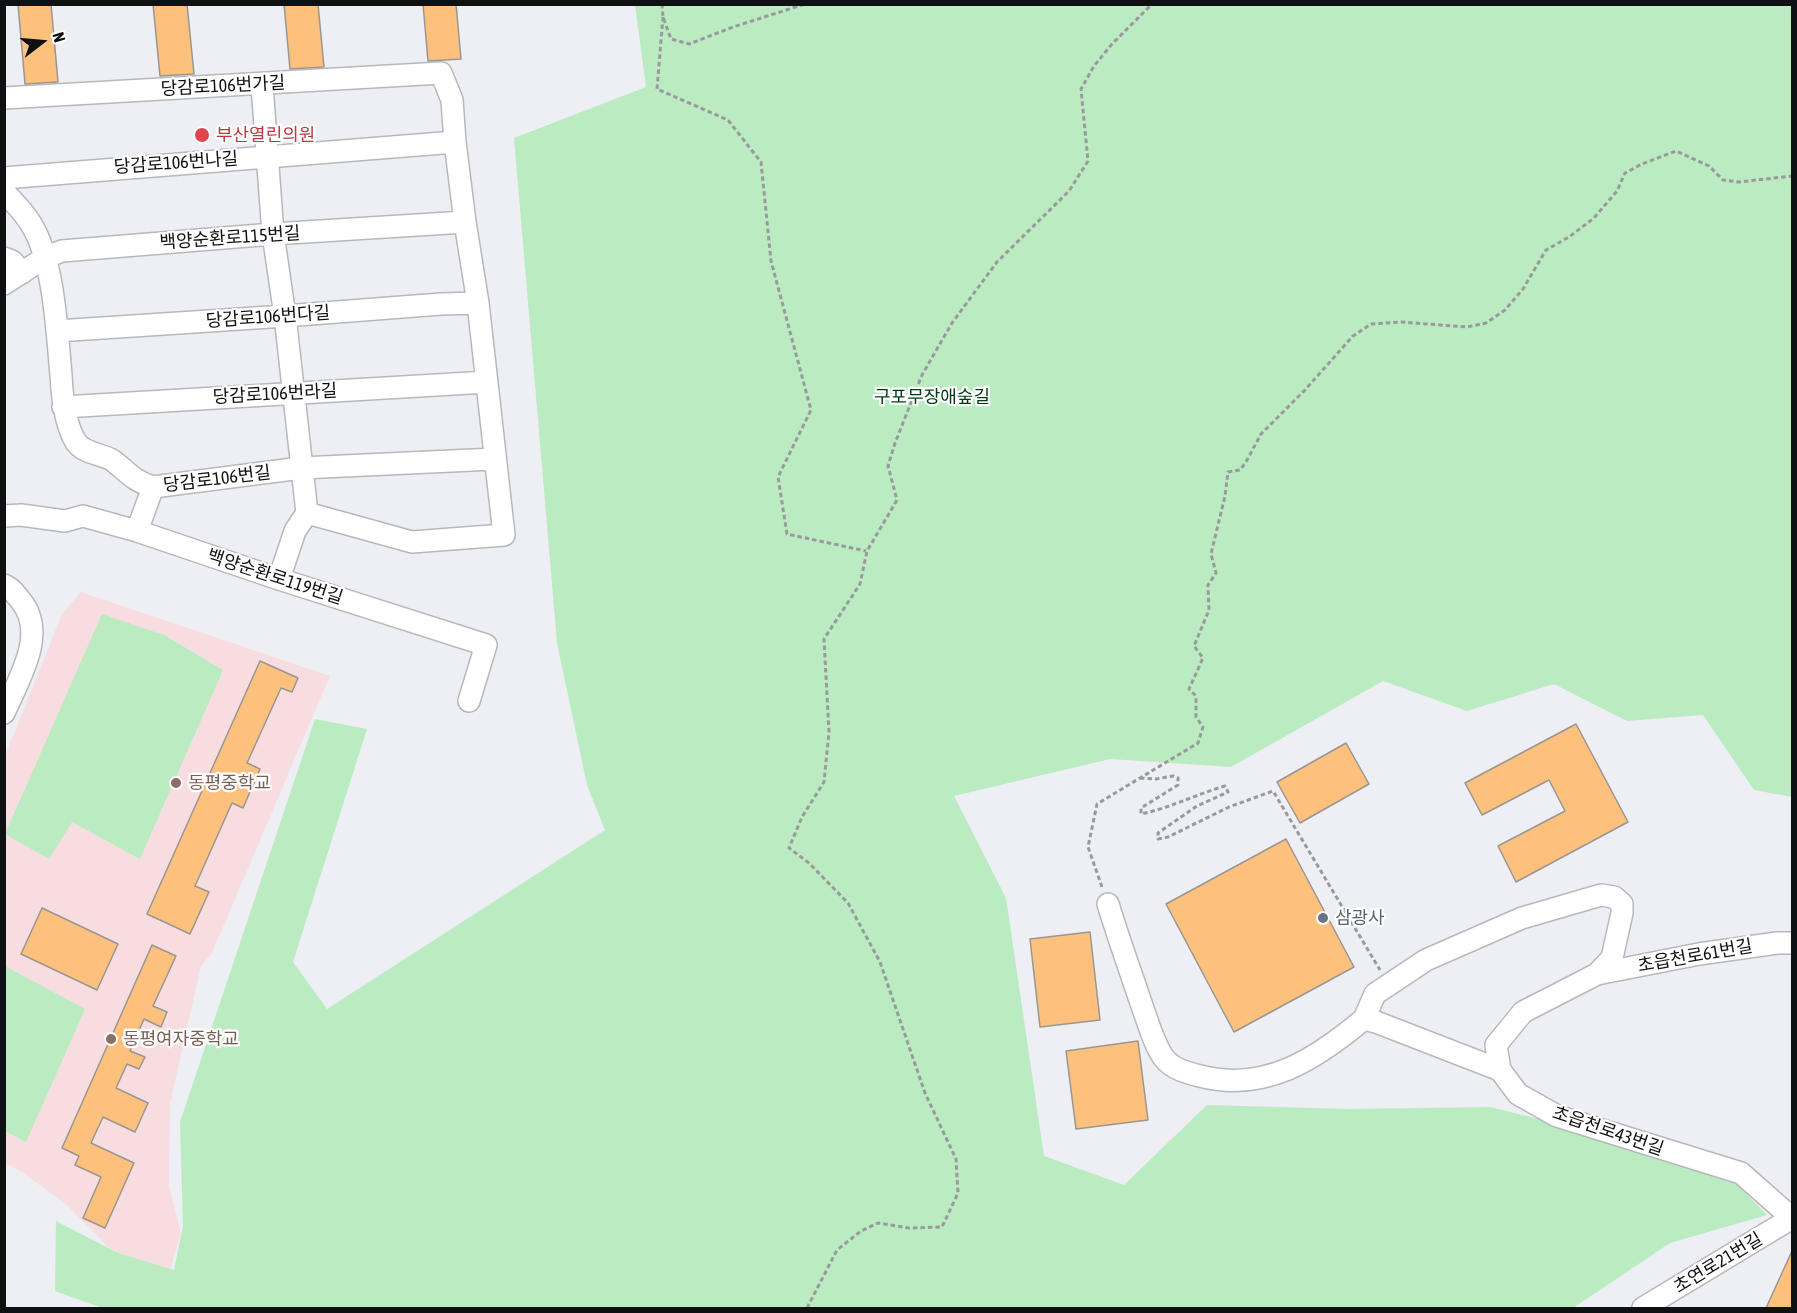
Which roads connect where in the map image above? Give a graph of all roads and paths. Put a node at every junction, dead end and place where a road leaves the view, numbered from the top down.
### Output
1 (662, 4) edge
2 (805, 4) edge
3 (1152, 4) edge
4 (663, 17) junction
5 (262, 85) junction
6 (4, 98) edge
7 (455, 142) junction
8 (266, 156) junction
9 (1792, 176) edge
10 (4, 178) edge
11 (4, 192) edge
12 (465, 222) junction
13 (273, 234) junction
14 (46, 257) junction
15 (4, 258) edge
16 (13, 278) edge
17 (478, 303) junction
18 (285, 316) junction
19 (57, 331) junction
20 (487, 382) junction
21 (293, 392) junction
22 (63, 407) junction
23 (494, 459) junction
24 (301, 468) junction
25 (153, 487) junction
26 (307, 513) junction
27 (4, 516) edge
28 (137, 531) junction
29 (867, 551) junction
30 (279, 579) junction
31 (4, 585) edge
32 (469, 701) dead end
33 (4, 713) edge
34 (1140, 778) junction
35 (1108, 904) joint
36 (1792, 943) edge
37 (1597, 974) junction
38 (1389, 984) junction
39 (1364, 1019) junction
40 (1500, 1070) junction
41 (1792, 1218) edge
42 (807, 1308) edge
43 (1643, 1308) edge

1 - 4 path
2 - 4 path
3 - 29 path
4 - 29 path
5 - 6 street, 당감로106번가길
5 - 7 street, 당감로106번가길
5 - 8 street
7 - 8 street, 당감로106번나길
7 - 12 street
8 - 10 street, 당감로106번나길
8 - 13 street
9 - 34 path
11 - 14 street, 당감로106번길
12 - 13 street, 백양순환로115번길
12 - 17 street
13 - 14 street, 백양순환로115번길
13 - 18 street
14 - 16 street, 백양순환로115번길
14 - 19 street, 당감로106번길
15 - 16 street
17 - 18 street, 당감로106번다길
17 - 20 street
18 - 19 street, 당감로106번다길
18 - 21 street
19 - 22 street, 당감로106번길
20 - 21 street, 당감로106번라길
20 - 23 street
21 - 22 street, 당감로106번라길
21 - 24 street
22 - 25 street, 당감로106번길
23 - 24 street, 당감로106번길
23 - 26 street
24 - 25 street, 당감로106번길
24 - 26 street
25 - 28 street
26 - 30 street
27 - 28 street, 백양순환로119번길
28 - 30 street, 백양순환로119번길
29 - 42 path
30 - 32 street, 백양순환로119번길
31 - 33 street
34 - 35 path
34 - 38 path
35 - 39 street
36 - 37 street, 초읍천로61번길
37 - 38 street
37 - 40 street
38 - 39 street
39 - 40 street
40 - 41 street, 초읍천로43번길
41 - 43 street, 초연로21번길

